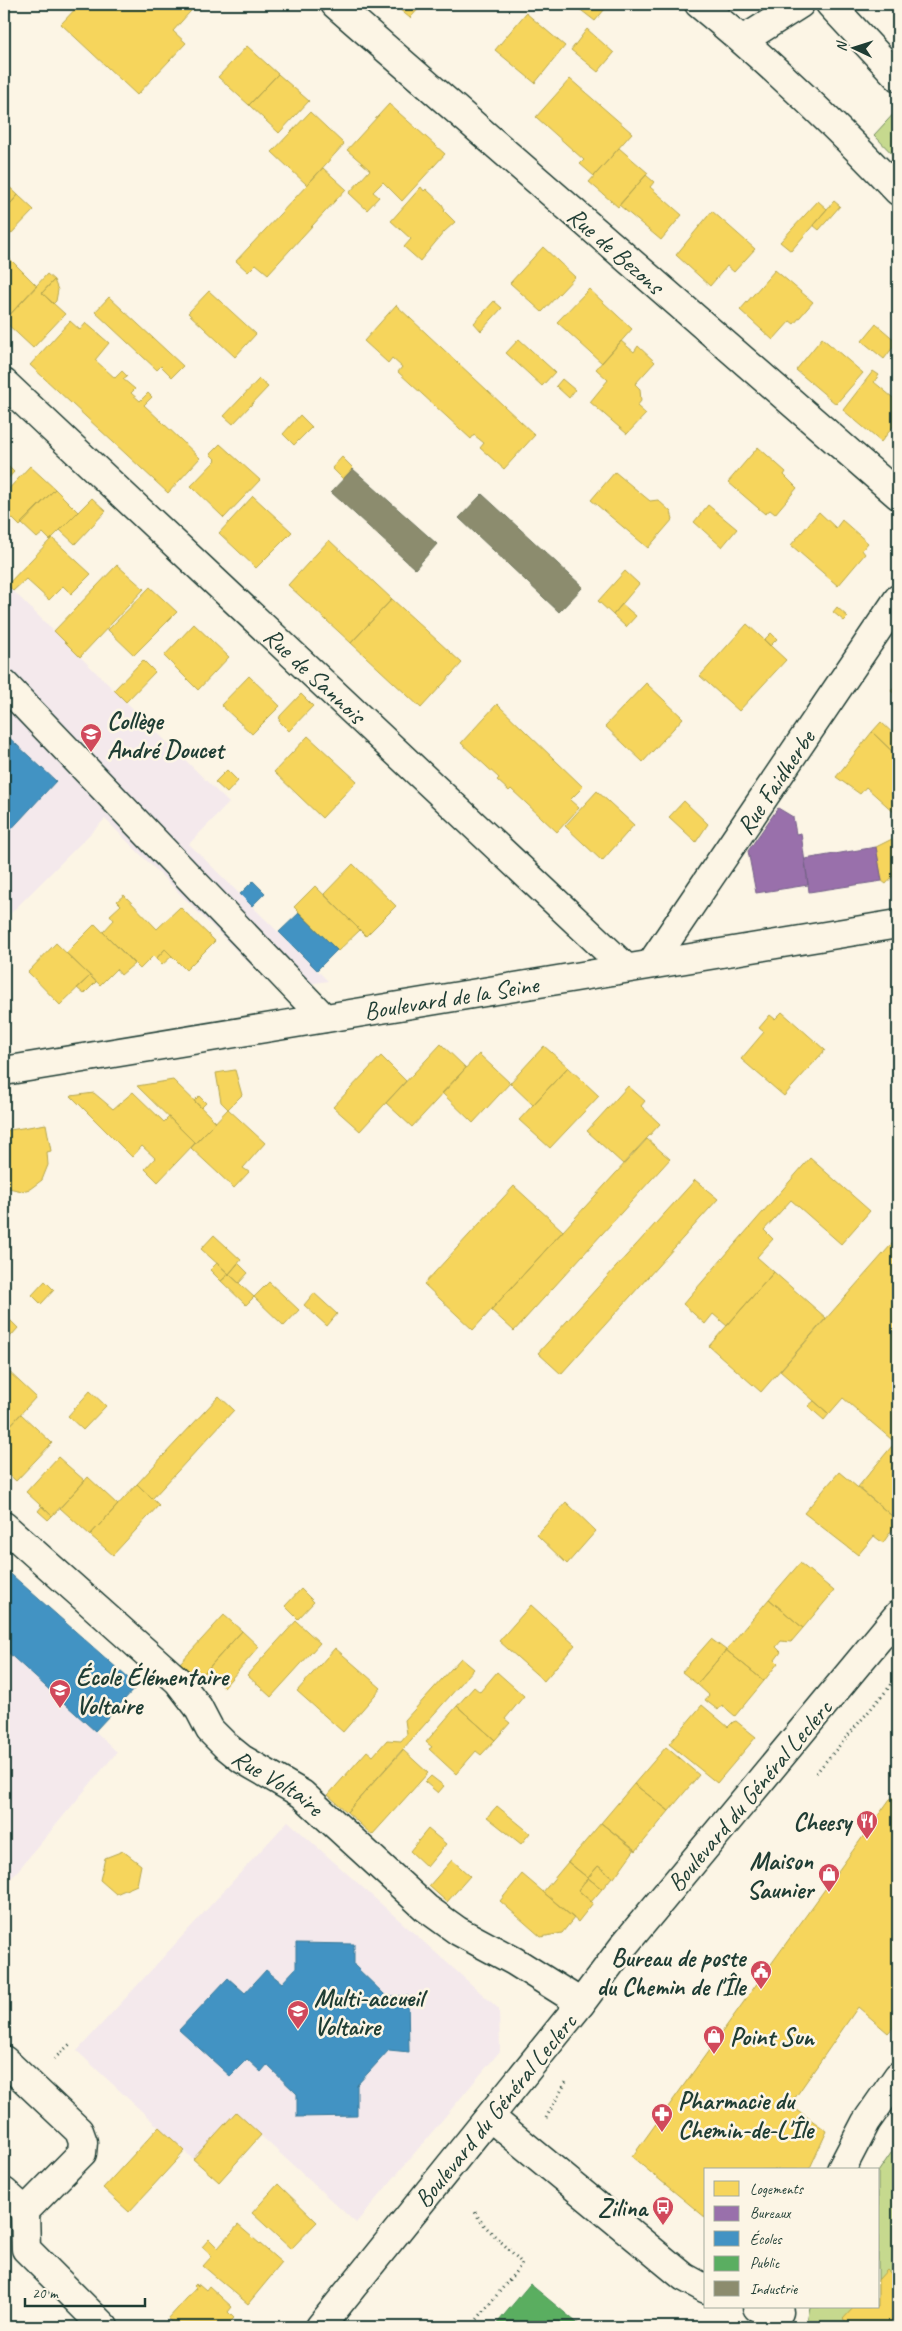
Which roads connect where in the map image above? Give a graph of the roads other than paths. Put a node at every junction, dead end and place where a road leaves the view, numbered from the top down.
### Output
1 (335, 4) edge
2 (699, 4) edge
3 (800, 4) edge
4 (830, 4) edge
5 (742, 39) junction
6 (898, 77) edge
7 (898, 191) edge
8 (4, 383) edge
9 (898, 495) edge
10 (898, 599) edge
11 (4, 684) edge
12 (898, 924) edge
13 (638, 966) junction
14 (324, 1018) junction
15 (4, 1071) edge
16 (4, 1526) edge
17 (898, 1615) edge
18 (581, 2004) junction
19 (4, 2060) edge
20 (898, 2076) edge
21 (490, 2117) junction
22 (842, 2168) edge
23 (4, 2192) edge
24 (25, 2211) junction
25 (704, 2288) edge
26 (104, 2327) edge
27 (320, 2327) edge

1 - 9 street, Rue de Bezons
2 - 5 street
3 - 5 street
4 - 6 street
5 - 7 street
8 - 13 street, Rue de Sannois
10 - 13 street, Rue Faidherbe
11 - 14 street
12 - 13 street, Boulevard de la Seine
13 - 14 street, Boulevard de la Seine
14 - 15 street, Boulevard de la Seine
16 - 18 street, Rue Voltaire
17 - 18 street, Boulevard du Général Leclerc
18 - 21 street, Boulevard du Général Leclerc
19 - 24 street
20 - 22 street
21 - 25 street
21 - 27 street, Boulevard du Général Leclerc
23 - 24 street
24 - 26 street

